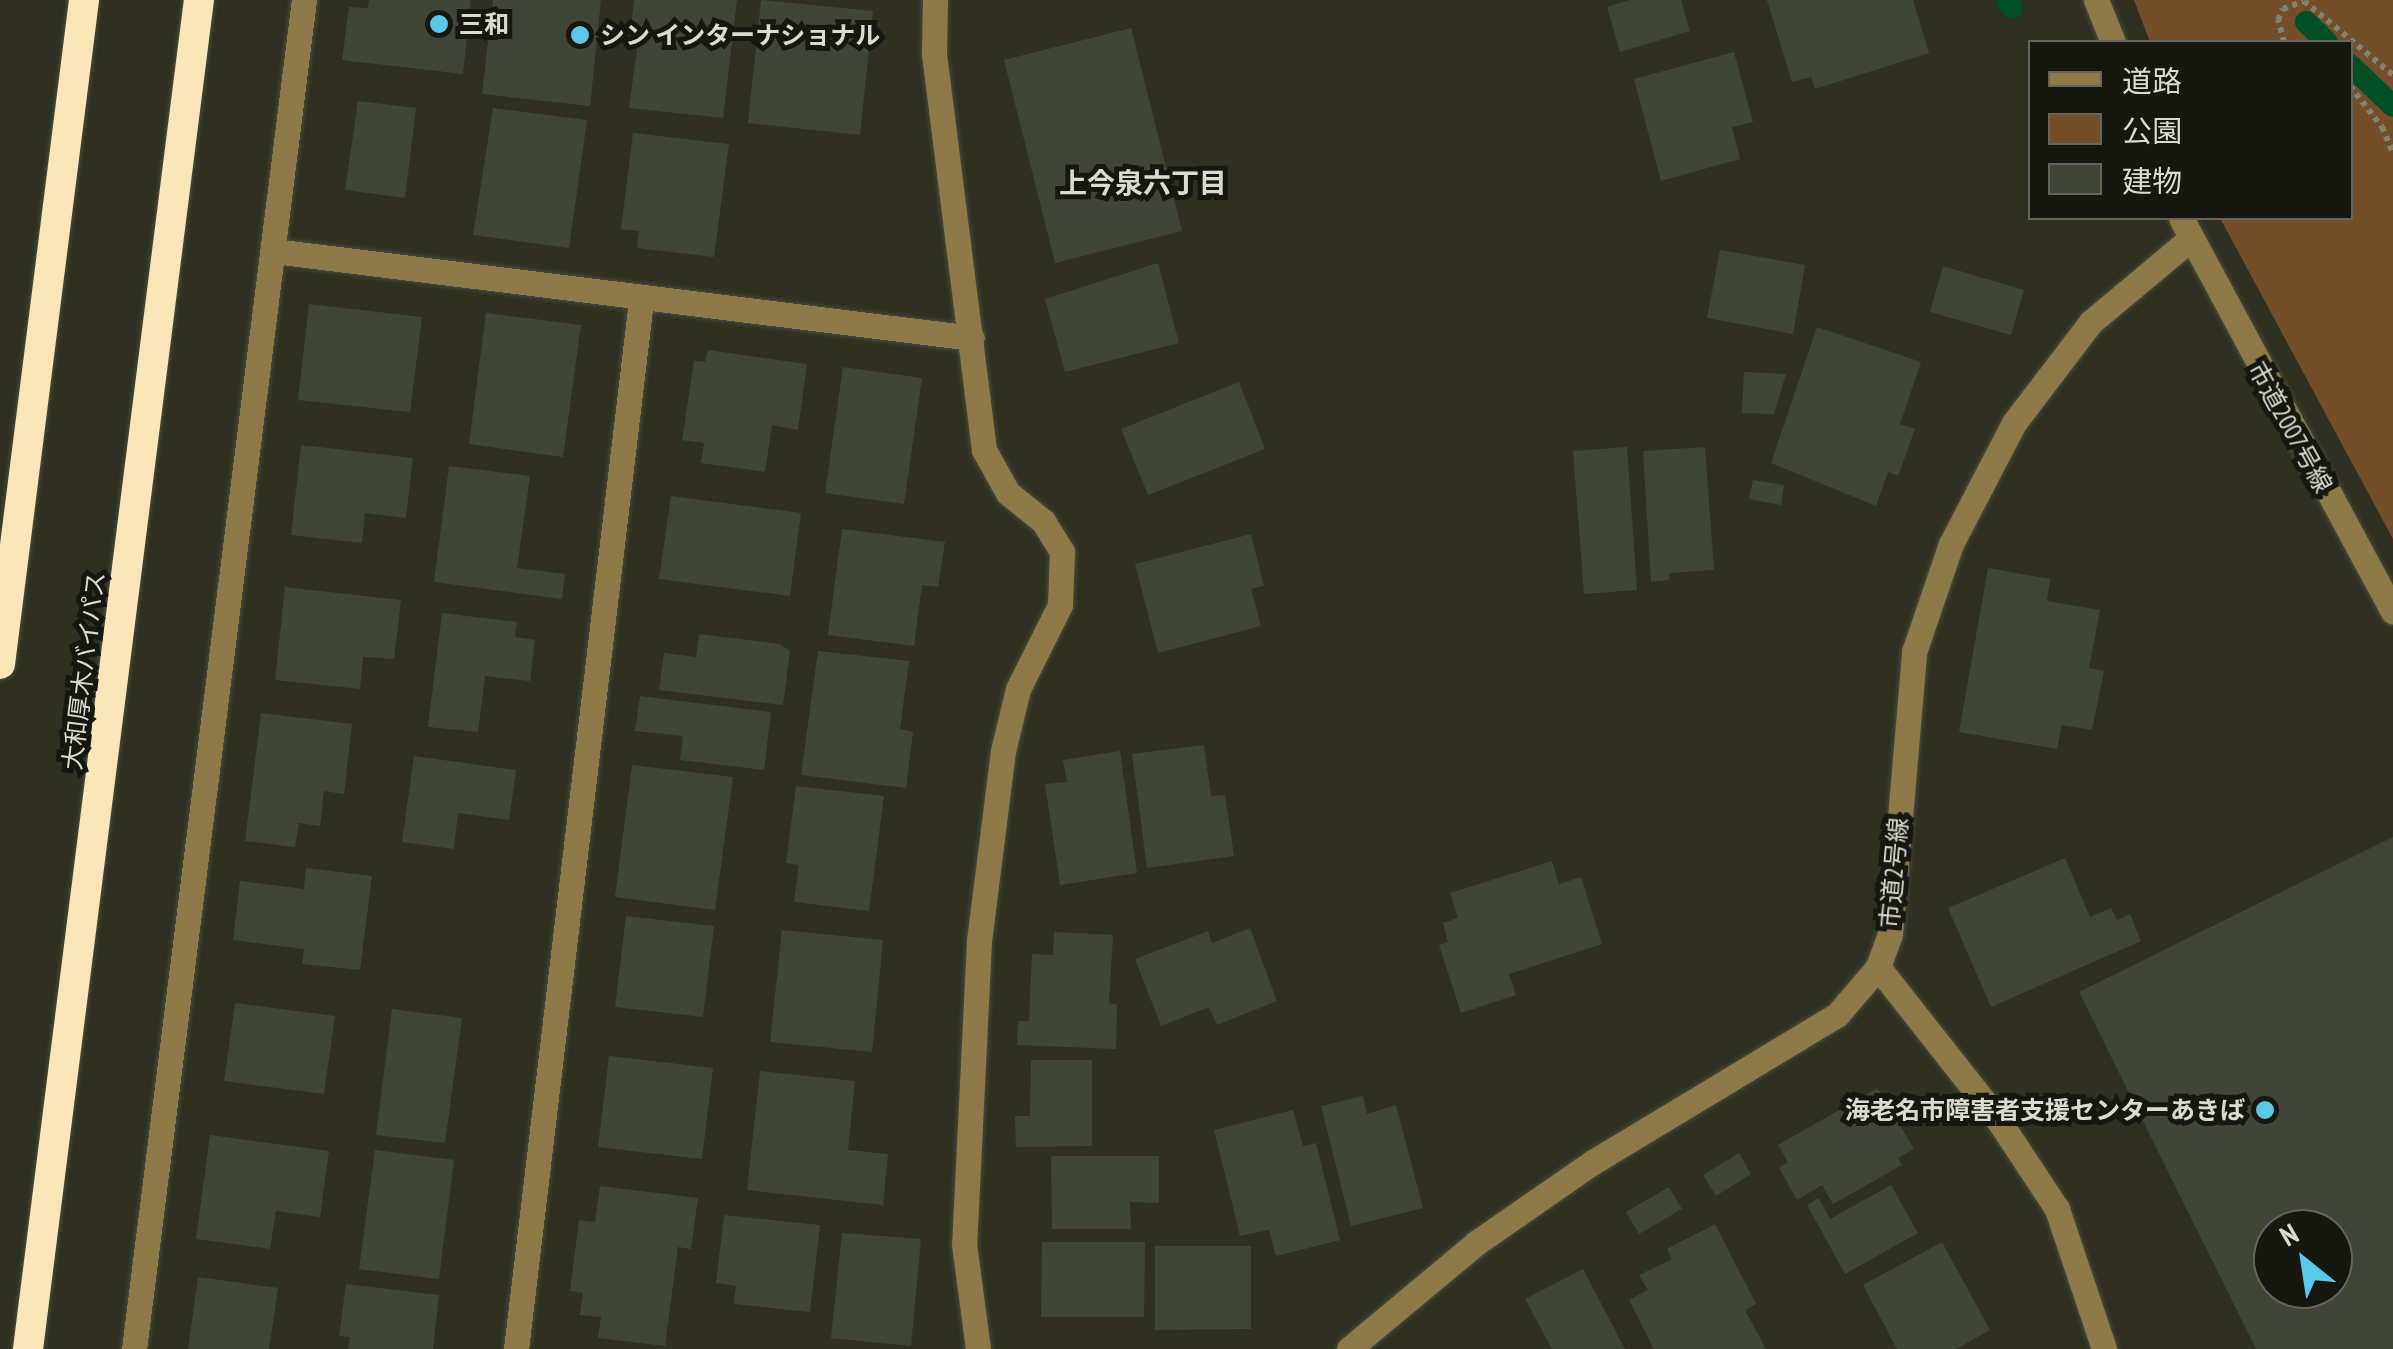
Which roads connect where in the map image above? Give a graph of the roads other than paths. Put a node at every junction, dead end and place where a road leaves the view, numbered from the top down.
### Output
1 (84, 0) edge
2 (198, 0) edge
3 (304, 0) edge
4 (934, 0) edge
5 (2096, 0) edge
6 (2112, 40) edge
7 (2185, 229) edge
8 (274, 251) junction
9 (640, 300) junction
10 (972, 338) junction
11 (2393, 612) edge
12 (0, 664) edge
13 (1878, 967) junction
14 (28, 1349) edge
15 (134, 1349) edge
16 (516, 1349) edge
17 (978, 1349) edge
18 (1349, 1349) edge
19 (2104, 1349) edge

1 - 12 highway, bridge
2 - 14 highway, 大和厚木バイパス, bridge
3 - 8 street
4 - 10 street
5 - 6 street
7 - 11 street, 市道2007号線
7 - 13 street, 市道2号線
8 - 9 street
8 - 15 street
9 - 10 street
9 - 16 street
10 - 17 street
13 - 18 street, 市道2号線
13 - 19 street

